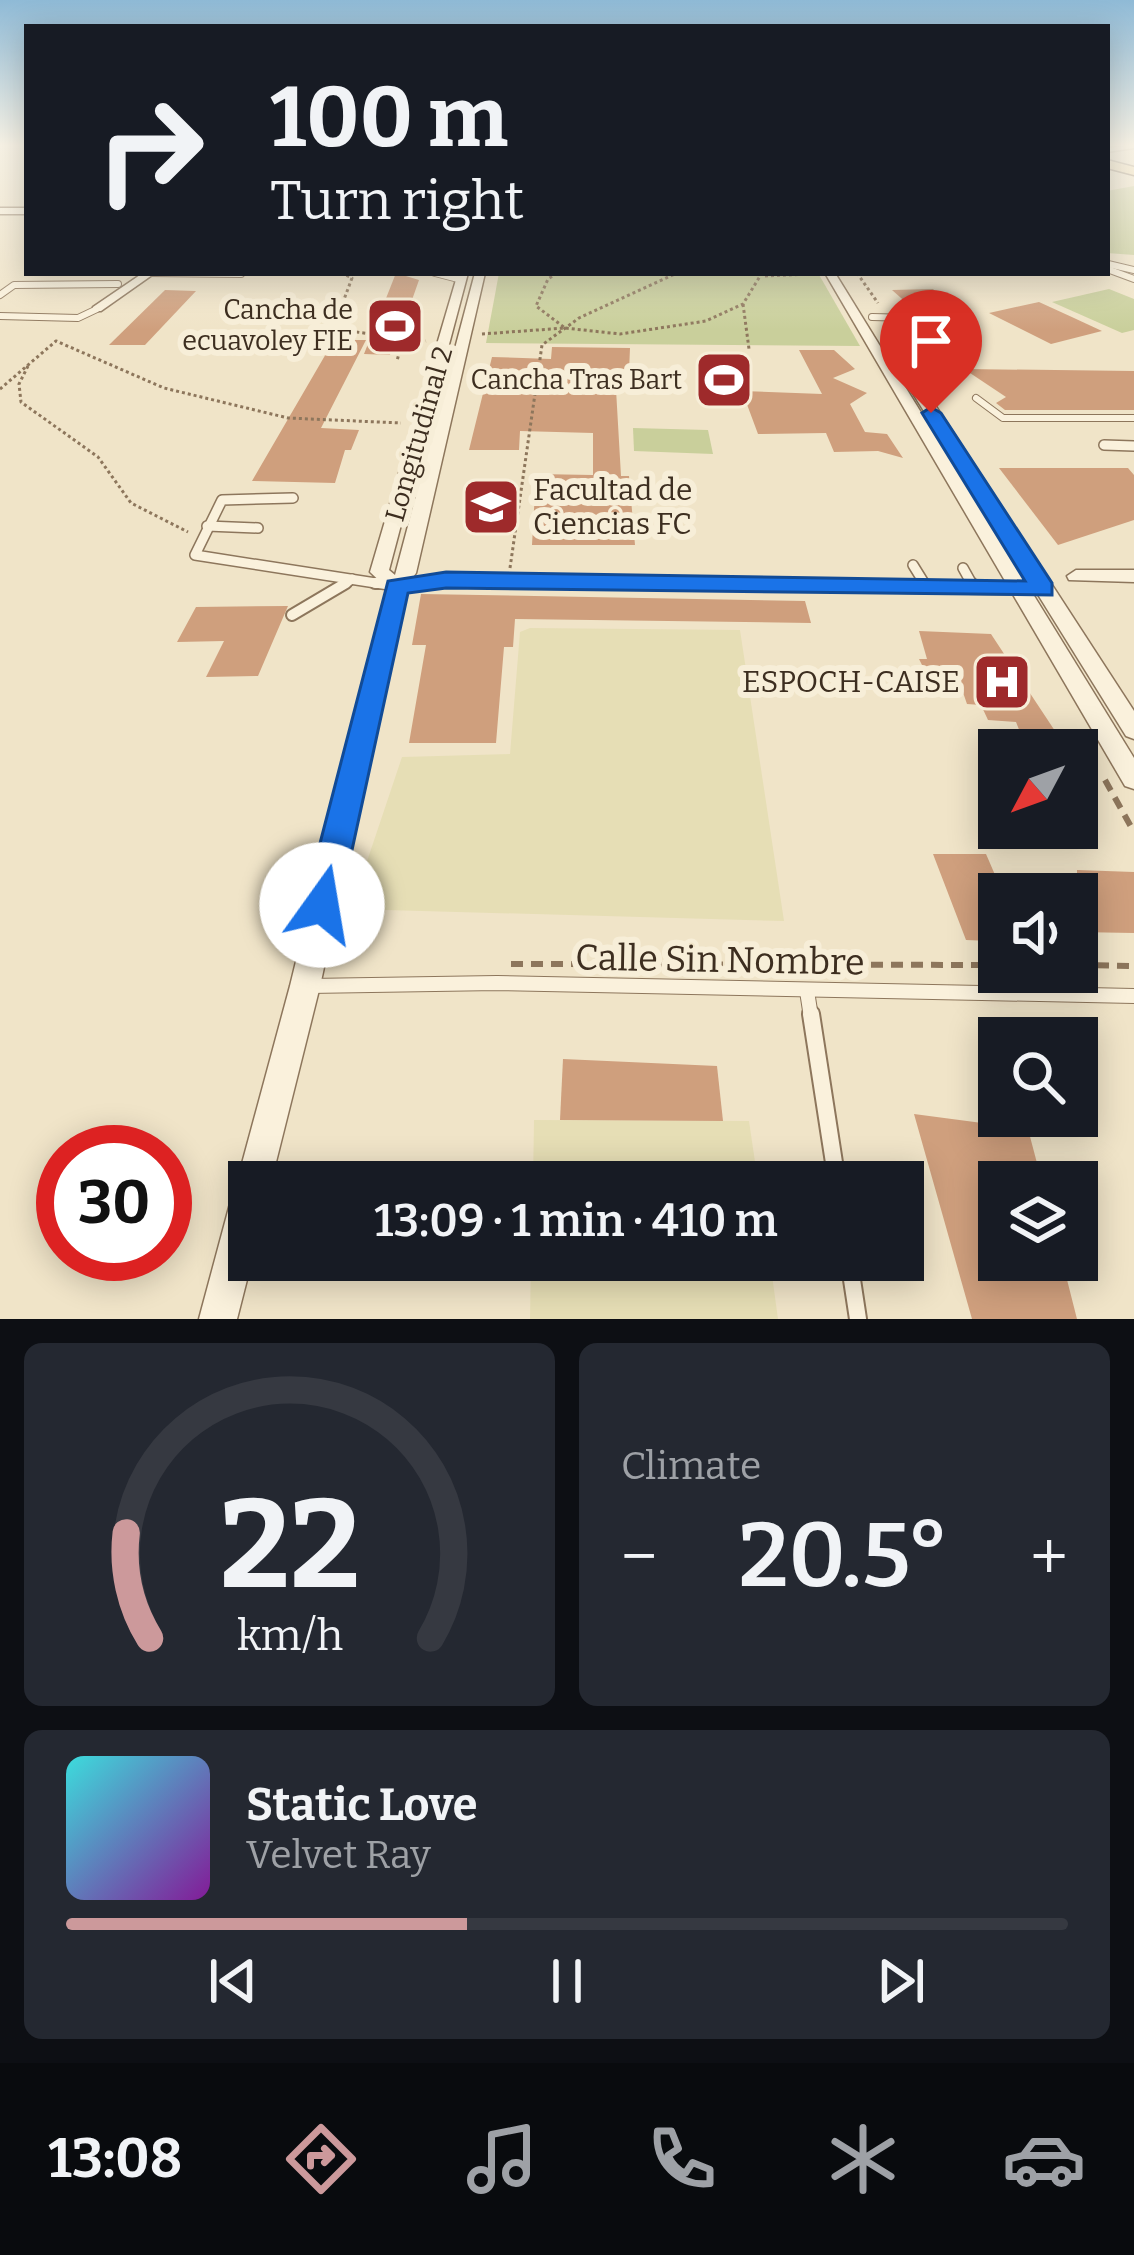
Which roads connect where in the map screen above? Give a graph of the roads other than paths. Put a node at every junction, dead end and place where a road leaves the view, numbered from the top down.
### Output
1 (126, 276) edge
2 (146, 276) edge
3 (462, 276) edge
4 (479, 276) edge
5 (832, 276) edge
6 (844, 276) edge
7 (118, 284) junction
8 (0, 295) edge
9 (98, 309) junction
10 (0, 316) edge
11 (872, 317) junction
12 (912, 318) dead end
13 (448, 362) junction
14 (976, 398) dead end
15 (1134, 418) edge
16 (1104, 446) dead end
17 (1134, 446) edge
18 (293, 498) dead end
19 (258, 528) dead end
20 (204, 532) junction
21 (913, 565) dead end
22 (963, 568) dead end
23 (1076, 576) dead end
24 (1134, 577) edge
25 (352, 579) junction
26 (397, 586) junction
27 (926, 586) junction
28 (974, 587) junction
29 (1018, 587) junction
30 (1043, 589) junction
31 (292, 615) dead end
32 (1134, 730) edge
33 (1134, 779) edge
34 (305, 986) junction
35 (807, 991) junction
36 (1134, 996) edge
37 (259, 1161) edge
38 (834, 1161) edge
39 (228, 1281) edge
40 (852, 1281) edge
41 (218, 1319) edge
42 (858, 1319) edge

1 - 7 street
2 - 9 street
3 - 13 street, Longitudinal 2
4 - 13 street, Longitudinal 2
5 - 29 street
6 - 11 street
7 - 8 lane
7 - 9 street
9 - 10 lane
11 - 12 lane
11 - 30 street
13 - 26 street, Longitudinal 2
13 - 26 street, Longitudinal 2
14 - 15 lane
16 - 17 lane
18 - 20 lane
19 - 20 lane
20 - 25 lane
21 - 27 lane
22 - 28 lane
23 - 24 street
25 - 26 lane
25 - 31 lane
26 - 27 lane
26 - 34 street, Longitudinal 2
27 - 28 lane
28 - 29 lane
29 - 30 lane
29 - 33 street
30 - 32 street
34 - 35 lane, Calle Sin Nombre
34 - 37 street, Longitudinal 2
35 - 36 lane, Calle Sin Nombre
35 - 38 lane
39 - 41 street
40 - 42 lane

